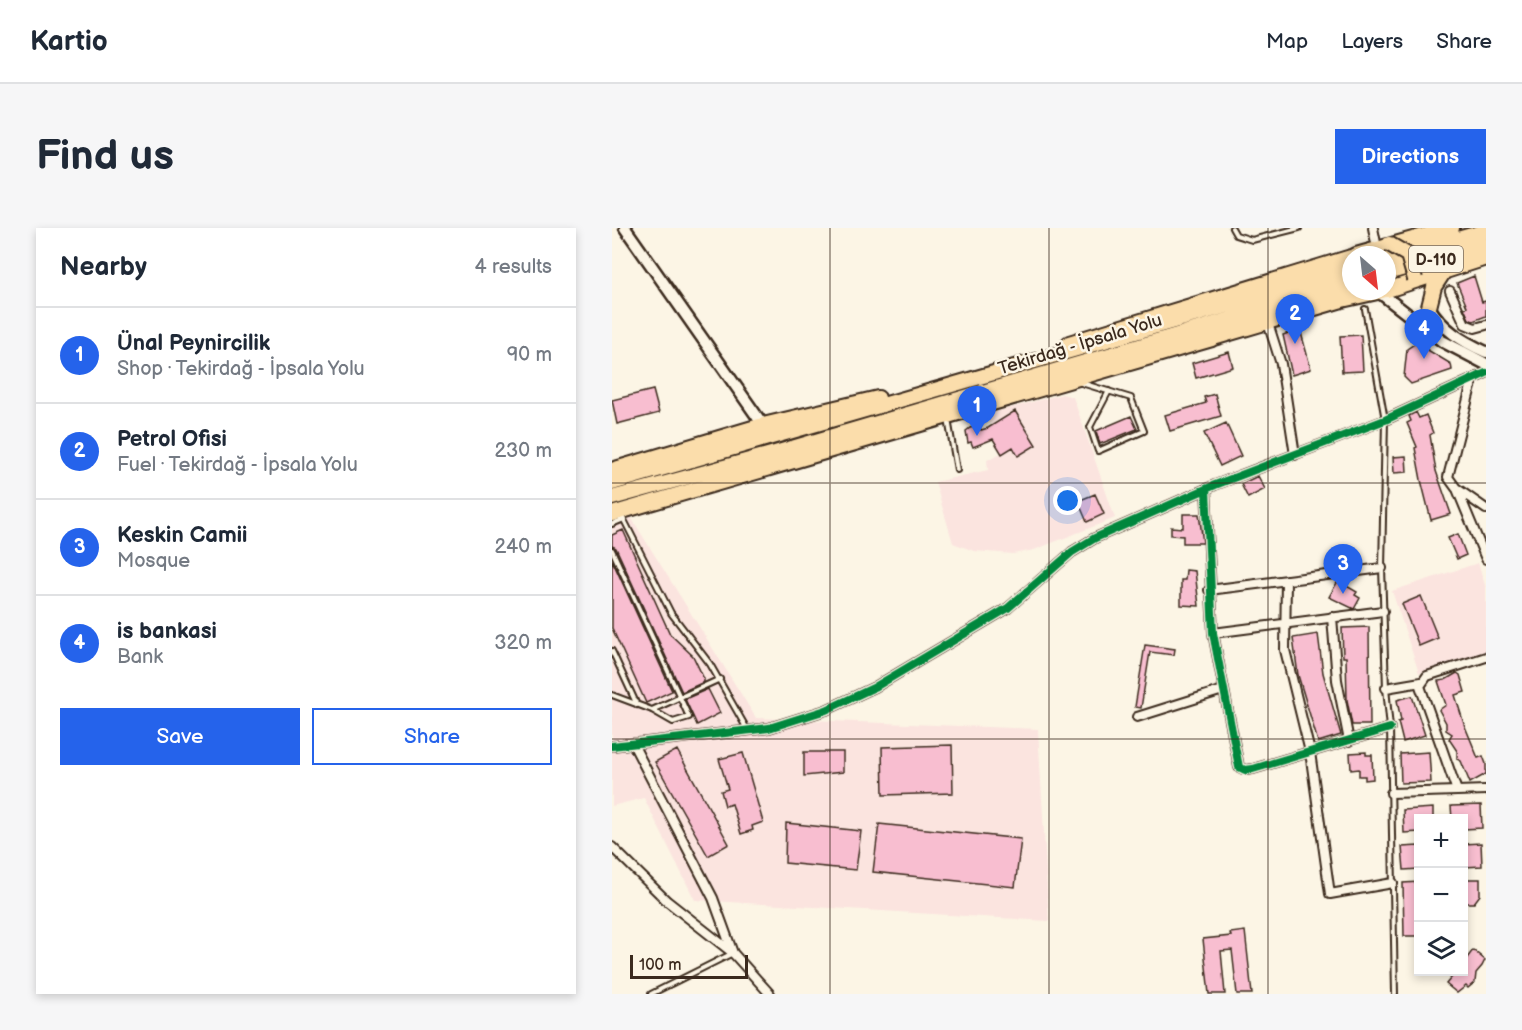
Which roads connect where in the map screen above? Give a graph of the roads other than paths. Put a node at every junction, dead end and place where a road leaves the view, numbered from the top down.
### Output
1 (625, 228) edge
2 (1232, 228) edge
3 (1299, 228) edge
4 (1373, 228) edge
5 (1452, 228) edge
6 (1486, 231) edge
7 (1486, 245) edge
8 (1371, 246) edge
9 (1388, 246) edge
10 (1396, 254) edge
11 (1396, 256) edge
12 (1486, 258) edge
13 (1342, 260) edge
14 (1396, 270) edge
15 (1444, 270) junction
16 (1342, 273) edge
17 (1415, 279) junction
18 (1396, 286) edge
19 (1342, 287) edge
20 (1450, 291) dead end
21 (1342, 300) edge
22 (1391, 300) edge
23 (1429, 307) junction
24 (1365, 309) dead end
25 (1268, 323) junction
26 (1486, 325) edge
27 (1212, 339) junction
28 (1486, 352) edge
29 (1486, 364) edge
30 (1486, 373) edge
31 (1473, 379) junction
32 (1069, 380) junction
33 (950, 385) junction
34 (1109, 391) junction
35 (919, 394) junction
36 (953, 401) junction
37 (947, 415) junction
38 (1385, 420) junction
39 (764, 425) junction
40 (1295, 455) junction
41 (616, 468) edge
42 (957, 470) dead end
43 (612, 483) edge
44 (1456, 488) junction
45 (1206, 489) junction
46 (612, 498) edge
47 (1486, 509) edge
48 (619, 515) edge
49 (612, 524) edge
50 (612, 550) edge
51 (1486, 559) edge
52 (1382, 568) junction
53 (1286, 580) junction
54 (1209, 590) junction
55 (1383, 611) junction
56 (1332, 617) junction
57 (1285, 623) junction
58 (1213, 633) junction
59 (612, 651) edge
60 (1486, 657) edge
61 (720, 678) junction
62 (1421, 682) junction
63 (1386, 688) junction
64 (1223, 690) junction
65 (612, 695) edge
66 (679, 697) junction
67 (637, 706) junction
68 (652, 710) junction
69 (1137, 717) dead end
70 (1390, 728) junction
71 (748, 730) junction
72 (1349, 741) junction
73 (633, 744) junction
74 (612, 746) edge
75 (1310, 752) junction
76 (1486, 790) edge
77 (1457, 791) junction
78 (1391, 793) junction
79 (612, 847) edge
80 (1393, 883) junction
81 (733, 953) junction
82 (651, 994) edge
83 (770, 994) edge
84 (1395, 994) edge

1 - 39 street
2 - 3 lane
4 - 8 street
5 - 9 highway
6 - 11 highway, D-110
7 - 14 highway, D-110
10 - 17 highway, bridge
12 - 15 highway
13 - 33 highway
15 - 17 highway
15 - 23 highway
16 - 33 highway, Tekirdağ - İpsala Yolu
17 - 18 highway
17 - 23 highway
19 - 36 highway, Tekirdağ - İpsala Yolu
20 - 26 street
21 - 25 highway
22 - 29 street
23 - 28 street
24 - 38 lane
25 - 27 highway
25 - 40 street
27 - 32 highway
27 - 36 highway
30 - 31 street
31 - 38 street
31 - 44 street
32 - 34 lane
32 - 37 highway
33 - 35 highway, Tekirdağ - İpsala Yolu
34 - 34 lane
35 - 39 highway
35 - 43 highway, Tekirdağ - İpsala Yolu
36 - 46 highway, Tekirdağ - İpsala Yolu
37 - 42 lane
37 - 48 highway
38 - 40 street
38 - 52 lane
39 - 41 highway
40 - 45 street
44 - 47 street
44 - 51 street
45 - 54 street
45 - 71 street
48 - 49 lane
48 - 61 lane
50 - 66 lane
52 - 53 street
52 - 55 lane
53 - 54 street
53 - 57 street
54 - 58 street
55 - 56 street
55 - 63 lane
56 - 57 street
56 - 72 street
57 - 58 street
57 - 75 street
58 - 64 street
59 - 67 lane
60 - 62 street
61 - 66 lane
61 - 71 lane
62 - 63 street
62 - 77 street
63 - 70 lane
64 - 69 street
64 - 75 street
65 - 67 lane
66 - 68 lane
66 - 68 lane
67 - 68 lane
70 - 72 street
70 - 78 lane
71 - 73 street
72 - 75 street
73 - 74 street
73 - 81 street
75 - 80 street
76 - 77 street
77 - 78 street
78 - 80 lane
79 - 81 street
80 - 84 lane
81 - 82 lane
81 - 83 street

